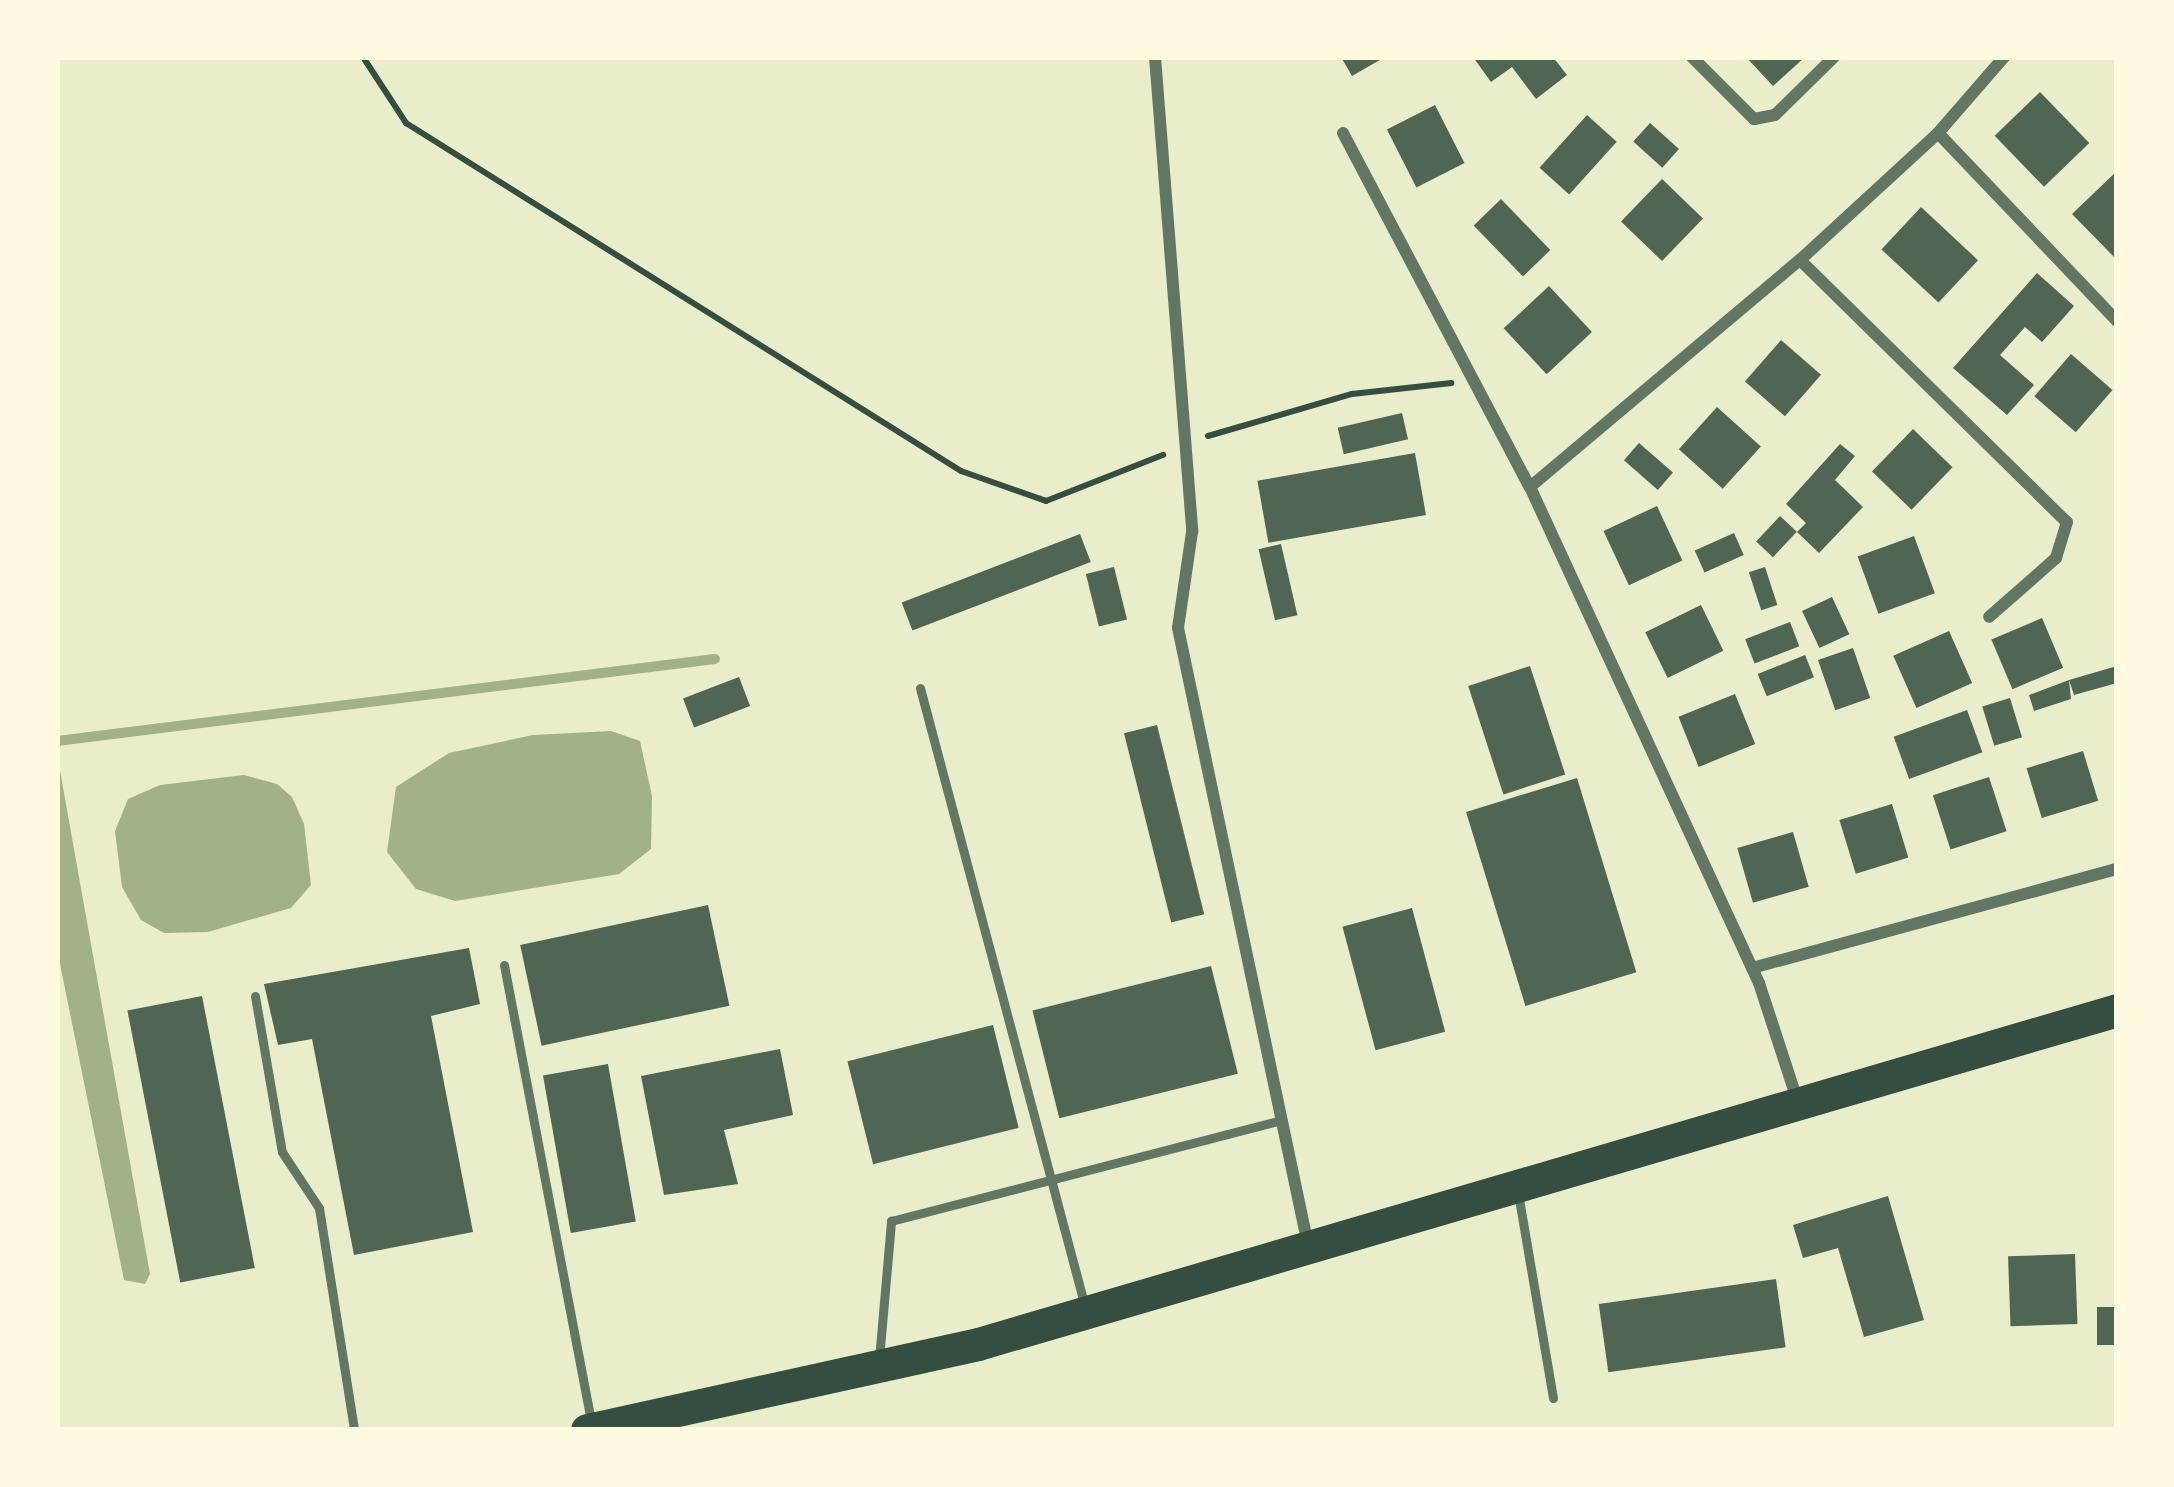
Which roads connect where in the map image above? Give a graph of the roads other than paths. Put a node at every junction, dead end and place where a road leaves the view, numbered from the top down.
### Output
1 (1155, 57) edge
2 (1692, 57) edge
3 (1834, 57) edge
4 (2004, 57) edge
5 (1343, 134) dead end
6 (1938, 134) junction
7 (1801, 260) junction
8 (2117, 321) edge
9 (1530, 487) junction
10 (1989, 617) dead end
11 (920, 688) dead end
12 (2117, 869) edge
13 (504, 965) dead end
14 (1752, 968) junction
15 (255, 996) dead end
16 (2117, 1010) edge
17 (1799, 1104) junction
18 (1281, 1120) junction
19 (1054, 1178) junction
20 (1517, 1187) junction
21 (1309, 1249) junction
22 (1087, 1312) junction
23 (878, 1368) junction
24 (1553, 1398) dead end
25 (354, 1430) edge
26 (590, 1430) edge

1 - 18 street
2 - 3 street
4 - 6 street
5 - 9 street
6 - 7 street
6 - 8 street
7 - 9 street
7 - 10 street
9 - 14 street
11 - 19 lane
12 - 14 street
13 - 26 lane
14 - 17 street
15 - 25 lane
16 - 17 highway
17 - 20 highway
18 - 19 lane
18 - 21 street
19 - 22 lane
19 - 23 lane
20 - 21 highway
20 - 24 lane
21 - 22 highway
22 - 23 highway
23 - 26 highway

